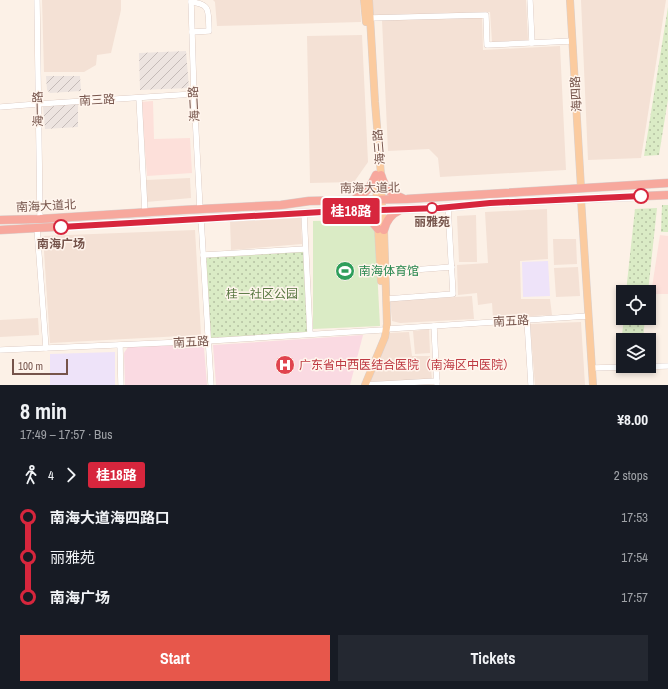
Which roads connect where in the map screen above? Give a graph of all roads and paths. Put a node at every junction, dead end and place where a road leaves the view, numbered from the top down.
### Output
1 (37, 0) edge
2 (364, 0) edge
3 (370, 0) edge
4 (530, 0) edge
5 (570, 0) edge
6 (191, 1) edge
7 (370, 18) junction
8 (192, 32) junction
9 (572, 41) junction
10 (532, 43) junction
11 (194, 94) junction
12 (139, 98) junction
13 (38, 104) junction
14 (0, 107) edge
15 (378, 175) junction
16 (668, 182) edge
17 (581, 188) junction
18 (668, 195) edge
19 (407, 199) junction
20 (581, 199) junction
21 (352, 200) junction
22 (379, 200) junction
23 (448, 207) junction
24 (200, 209) junction
25 (407, 209) junction
26 (379, 210) junction
27 (352, 211) junction
28 (145, 212) junction
29 (304, 213) junction
30 (201, 218) junction
31 (40, 219) junction
32 (0, 220) edge
33 (36, 228) junction
34 (0, 230) edge
35 (380, 232) junction
36 (305, 249) junction
37 (203, 255) junction
38 (452, 267) junction
39 (385, 272) junction
40 (386, 299) junction
41 (588, 316) junction
42 (527, 320) junction
43 (434, 326) junction
44 (384, 329) junction
45 (310, 334) junction
46 (208, 341) junction
47 (120, 345) junction
48 (46, 348) junction
49 (0, 350) edge
50 (668, 366) edge
51 (592, 368) junction
52 (437, 383) edge
53 (121, 385) edge
54 (211, 385) edge
55 (360, 385) edge
56 (365, 385) edge
57 (531, 385) edge
58 (593, 385) edge

1 - 13 street, 海一路
2 - 15 main road, 海三路
3 - 7 main road, 海三路
4 - 10 street
5 - 9 main road, 海四路
6 - 8 street, 海二路
6 - 8 street
7 - 10 street
7 - 15 main road, 海三路
8 - 11 street, 海二路
9 - 10 street
9 - 17 main road, 海四路
11 - 12 street, 南三路
11 - 24 street, 海二路
12 - 13 street, 南三路
12 - 28 street
13 - 14 street, 南三路
13 - 31 street, 海一路
15 - 19 highway
15 - 21 highway
15 - 22 main road, 海三路
16 - 17 highway, 南海大道北
17 - 19 highway, 南海大道北
18 - 20 highway, 南海大道北
19 - 22 highway, 南海大道北
20 - 23 highway, 南海大道北
20 - 41 main road
21 - 22 highway, 南海大道北
21 - 24 highway, 南海大道北
22 - 26 main road, 海三路
23 - 25 highway, 南海大道北
23 - 38 street
24 - 28 highway, 南海大道北
25 - 26 highway, 南海大道北
25 - 35 highway
26 - 27 highway, 南海大道北
26 - 35 main road, 海三路
27 - 29 highway, 南海大道北
27 - 35 highway
28 - 31 highway, 南海大道北
29 - 30 highway, 南海大道北
29 - 36 street
30 - 33 highway, 南海大道北
30 - 37 street
31 - 32 highway, 南海大道北
33 - 34 highway, 南海大道北
33 - 48 street
35 - 39 main road
35 - 44 main road
36 - 37 street
36 - 45 street
37 - 46 street
38 - 39 street
38 - 40 street
39 - 40 main road
40 - 44 main road
41 - 42 street, 南五路
41 - 51 main road
42 - 43 street, 南五路
42 - 57 street
43 - 44 street, 南五路
43 - 52 street
44 - 45 street, 南五路
44 - 55 main road
44 - 56 main road
45 - 46 street, 南五路
46 - 47 street, 南五路
46 - 54 street
47 - 48 street, 南五路
47 - 53 street
48 - 49 street, 南五路
50 - 51 street
51 - 58 main road
52 - 56 street

